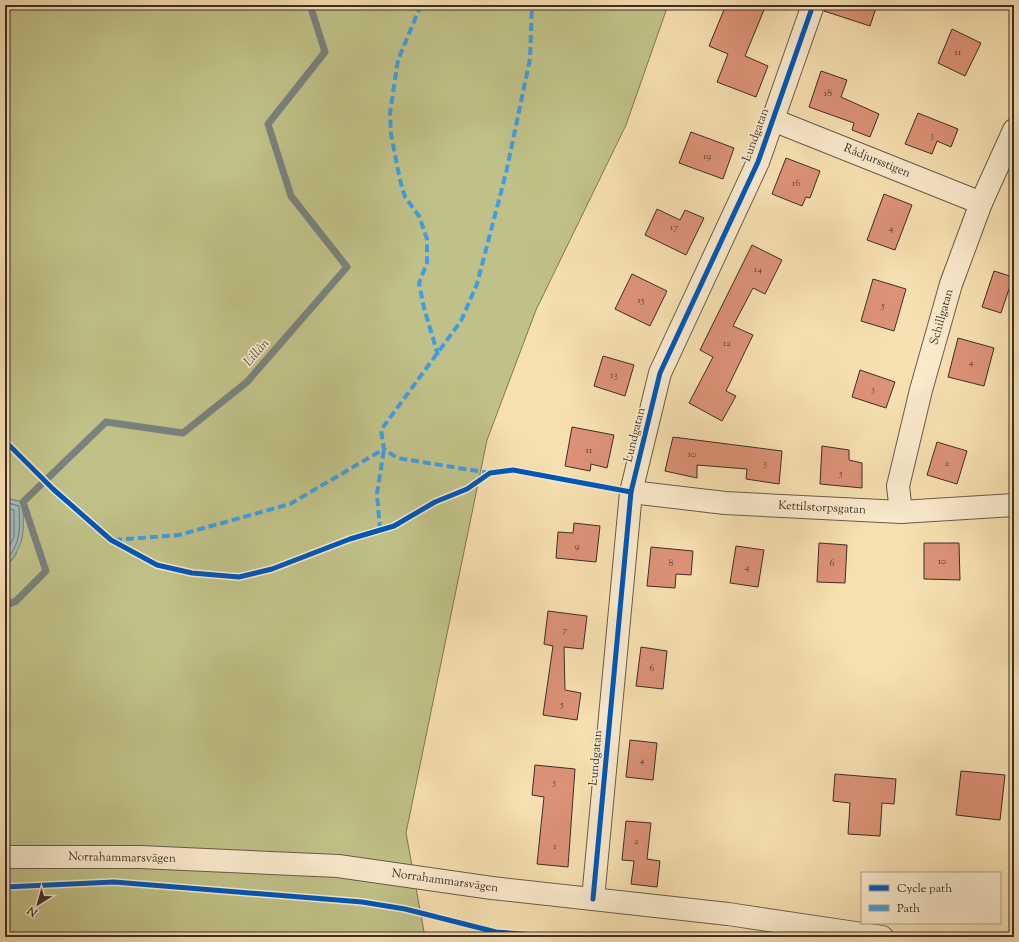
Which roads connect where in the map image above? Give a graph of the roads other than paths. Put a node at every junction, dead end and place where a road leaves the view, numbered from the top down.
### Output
1 (813, 5) edge
2 (773, 120) junction
3 (1014, 130) edge
4 (981, 203) junction
5 (631, 492) junction
6 (1014, 504) edge
7 (901, 512) junction
8 (5, 857) edge
9 (593, 899) junction
10 (882, 937) edge

1 - 2 street, Lundgatan
2 - 4 street, Rådjursstigen
2 - 5 street, Lundgatan
3 - 4 street, Schillgatan
4 - 7 street, Schillgatan
5 - 7 street, Kettilstorpsgatan
5 - 9 street, Lundgatan
6 - 7 street, Kettilstorpsgatan
8 - 9 street, Norrahammarsvägen
9 - 10 street, Norrahammarsvägen

